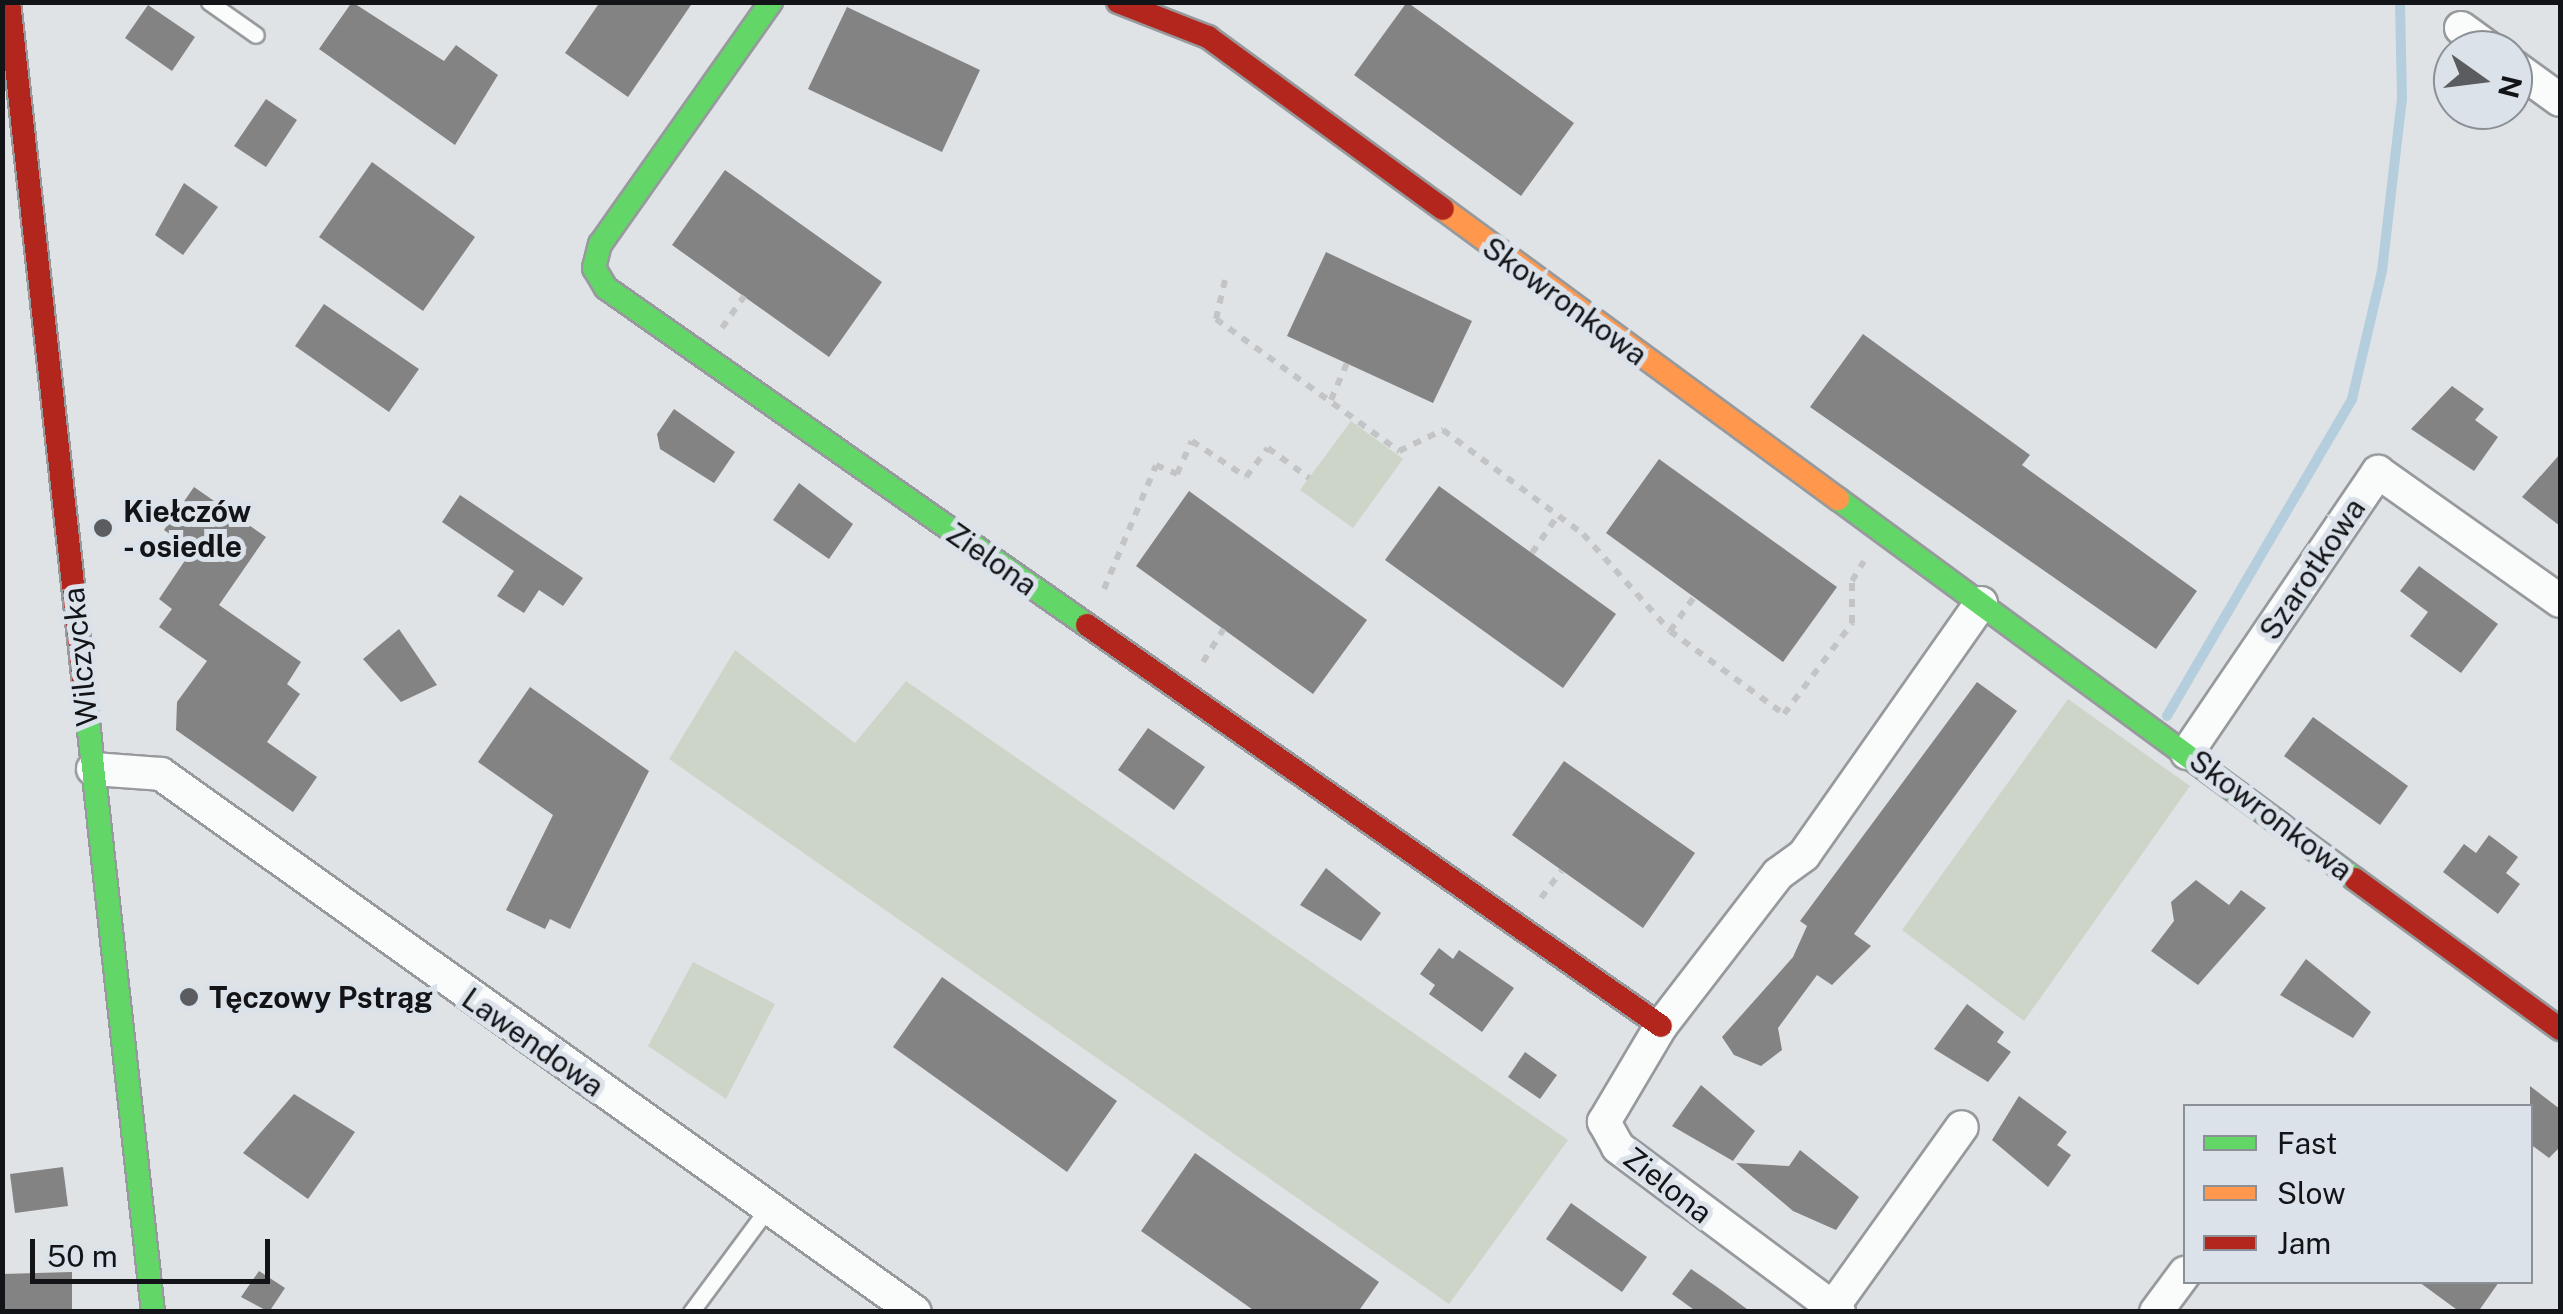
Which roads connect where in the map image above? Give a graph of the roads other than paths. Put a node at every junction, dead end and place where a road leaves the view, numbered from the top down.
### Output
1 (10, 2) edge
2 (208, 2) edge
3 (771, 2) edge
4 (1137, 5) edge
5 (2461, 28) dead end
6 (2464, 30) edge
7 (256, 34) dead end
8 (2533, 80) edge
9 (2560, 100) edge
10 (2560, 602) edge
11 (1981, 603) junction
12 (2188, 753) junction
13 (93, 769) junction
14 (1661, 1026) junction
15 (2560, 1029) edge
16 (1962, 1127) dead end
17 (768, 1208) junction
18 (2183, 1274) edge
19 (1836, 1309) edge
20 (153, 1312) edge
21 (691, 1312) edge
22 (915, 1312) edge
23 (2156, 1312) edge

1 - 13 street, Wilczycka
2 - 7 lane
3 - 14 street, Zielona
4 - 11 street, Skowronkowa
5 - 6 street
8 - 9 street
10 - 12 street, Szarotkowa
11 - 12 street, Skowronkowa
11 - 14 street, Zielona
12 - 15 street, Skowronkowa
13 - 17 street, Lawendowa
13 - 20 street, Wilczycka
14 - 19 street, Zielona
16 - 19 street, Zielona
17 - 21 lane
17 - 22 street, Lawendowa
18 - 23 street

